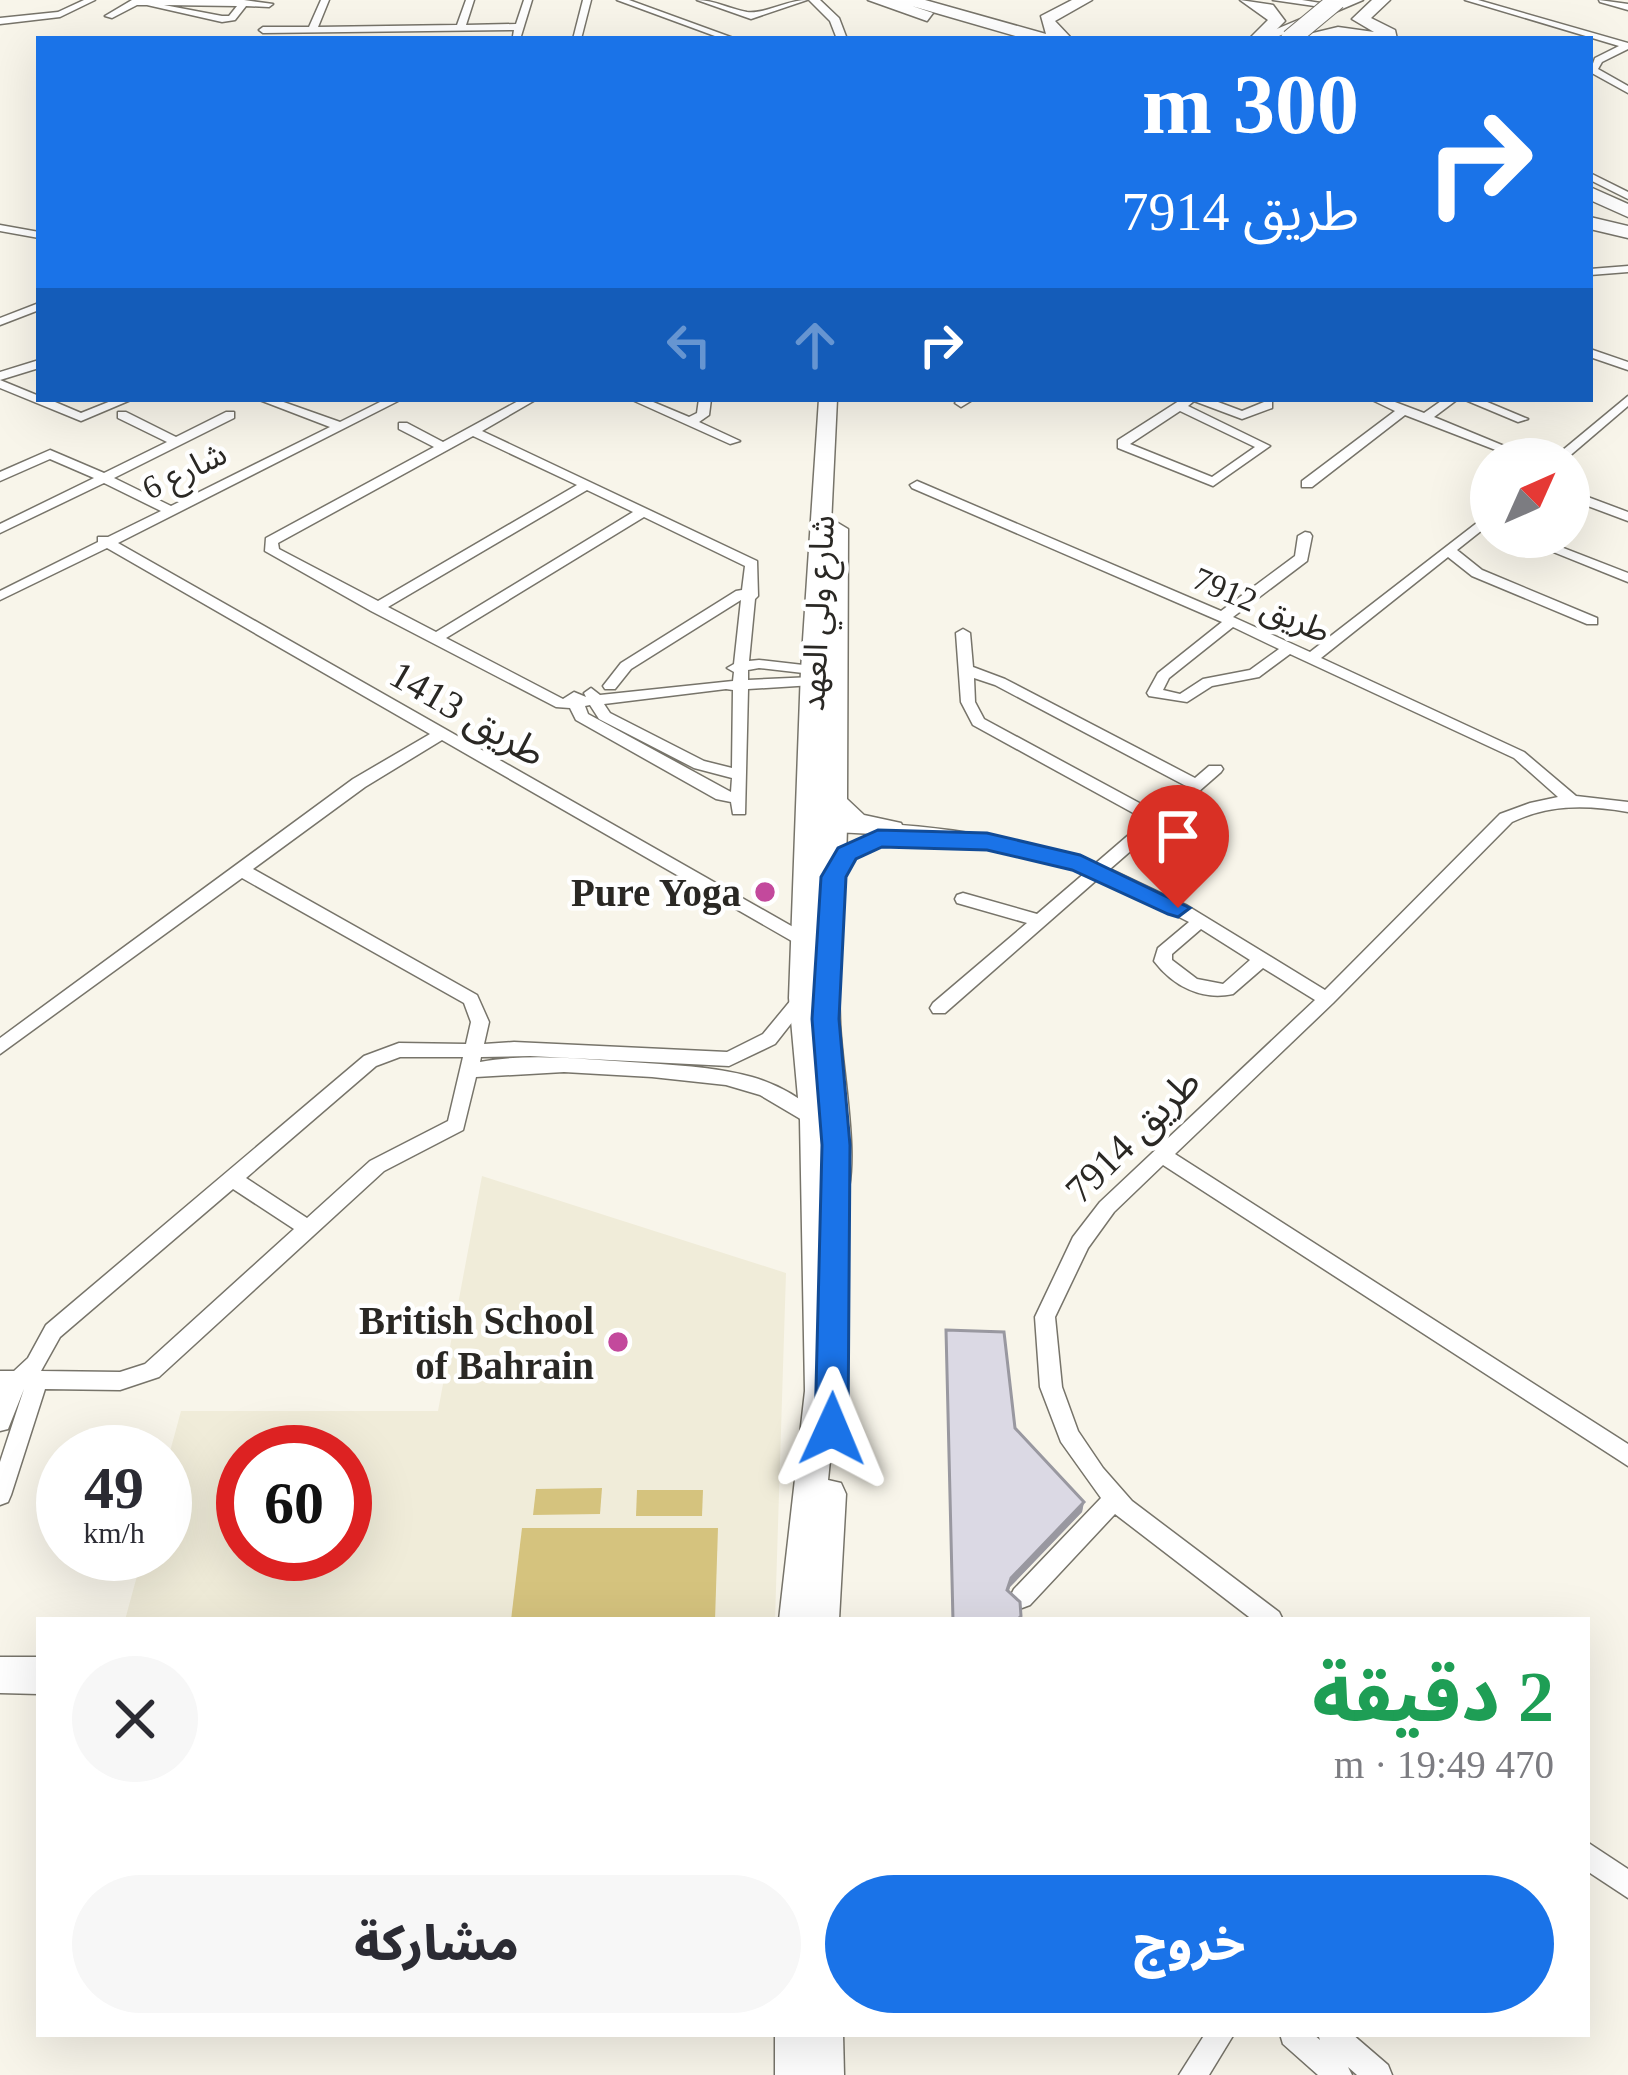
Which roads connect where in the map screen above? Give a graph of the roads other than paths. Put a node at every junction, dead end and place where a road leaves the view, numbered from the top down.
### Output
1 (91, 0) edge
2 (325, 0) edge
3 (470, 0) edge
4 (528, 0) edge
5 (587, 0) edge
6 (621, 0) edge
7 (701, 0) edge
8 (798, 0) edge
9 (814, 0) edge
10 (876, 0) edge
11 (897, 0) edge
12 (908, 0) edge
13 (1084, 0) edge
14 (1248, 0) edge
15 (1277, 0) edge
16 (1381, 0) edge
17 (1469, 0) edge
18 (1603, 0) edge
19 (137, 1) edge
20 (1347, 2) edge
21 (244, 3) edge
22 (269, 4) dead end
23 (151, 5) junction
24 (1628, 7) edge
25 (109, 16) dead end
26 (232, 18) junction
27 (0, 21) edge
28 (461, 27) junction
29 (313, 28) junction
30 (263, 30) dead end
31 (229, 31) dead end
32 (518, 33) edge
33 (578, 36) edge
34 (723, 36) edge
35 (841, 36) edge
36 (980, 36) edge
37 (993, 36) edge
38 (1015, 36) edge
39 (1034, 36) edge
40 (1060, 36) edge
41 (1261, 36) edge
42 (1265, 36) edge
43 (1296, 36) edge
44 (1298, 36) edge
45 (1311, 36) edge
46 (1367, 36) edge
47 (1401, 36) edge
48 (1593, 36) edge
49 (1593, 36) edge
50 (1627, 46) edge
51 (1628, 90) edge
52 (1593, 178) edge
53 (1593, 196) edge
54 (1628, 196) edge
55 (1593, 221) edge
56 (1627, 227) edge
57 (0, 228) edge
58 (36, 234) edge
59 (1628, 269) edge
60 (1593, 272) edge
61 (36, 309) edge
62 (0, 322) edge
63 (1593, 354) edge
64 (36, 365) edge
65 (1628, 366) edge
66 (0, 380) edge
67 (36, 396) edge
68 (1628, 400) edge
69 (48, 402) edge
70 (119, 402) edge
71 (272, 402) edge
72 (389, 402) edge
73 (526, 402) edge
74 (643, 402) edge
75 (705, 402) edge
76 (828, 402) edge
77 (841, 402) edge
78 (1181, 402) edge
79 (1207, 402) edge
80 (1384, 402) edge
81 (1430, 402) edge
82 (1445, 402) edge
83 (1478, 402) edge
84 (1268, 405) dead end
85 (1414, 414) junction
86 (122, 415) dead end
87 (230, 415) dead end
88 (1523, 417) dead end
89 (689, 422) junction
90 (337, 425) junction
91 (403, 426) dead end
92 (468, 434) junction
93 (1476, 438) edge
94 (1583, 438) edge
95 (734, 441) dead end
96 (177, 442) junction
97 (444, 447) junction
98 (0, 477) edge
99 (104, 478) junction
100 (1307, 484) dead end
101 (917, 485) dead end
102 (582, 488) junction
103 (1590, 502) edge
104 (167, 509) junction
105 (639, 514) junction
106 (1628, 517) edge
107 (0, 529) edge
108 (1305, 536) dead end
109 (1470, 539) edge
110 (103, 540) junction
111 (1450, 551) junction
112 (1577, 558) edge
113 (1628, 578) edge
114 (0, 596) edge
115 (751, 596) junction
116 (381, 604) junction
117 (1228, 619) junction
118 (1592, 621) dead end
119 (963, 633) dead end
120 (439, 636) junction
121 (1290, 647) junction
122 (1312, 658) junction
123 (741, 665) junction
124 (966, 670) junction
125 (813, 675) junction
126 (730, 682) junction
127 (610, 686) junction
128 (584, 699) junction
129 (440, 735) junction
130 (835, 753) junction
131 (1215, 769) dead end
132 (738, 775) junction
133 (1197, 785) junction
134 (1570, 799) junction
135 (835, 801) junction
136 (1628, 806) edge
137 (1159, 820) junction
138 (820, 832) junction
139 (885, 834) junction
140 (241, 870) junction
141 (1102, 872) junction
142 (834, 877) junction
143 (963, 899) dead end
144 (1041, 921) junction
145 (1201, 921) junction
146 (1229, 937) junction
147 (802, 940) junction
148 (1261, 960) junction
149 (1332, 993) junction
150 (802, 998) junction
151 (939, 1008) dead end
152 (0, 1048) edge
153 (474, 1053) junction
154 (704, 1069) junction
155 (814, 1120) junction
156 (1164, 1156) junction
157 (231, 1178) junction
158 (310, 1229) junction
159 (826, 1241) junction
160 (18, 1380) edge
161 (64, 1380) junction
162 (0, 1422) edge
163 (26, 1422) junction
164 (1628, 1456) edge
165 (0, 1496) edge
166 (1115, 1498) junction
167 (1022, 1597) edge
168 (796, 1617) edge
169 (822, 1617) edge
170 (1267, 1617) edge
171 (1590, 1857) edge
172 (1628, 1885) edge
173 (795, 2037) edge
174 (823, 2037) edge
175 (1219, 2037) edge
176 (1296, 2037) edge
177 (1334, 2037) edge
178 (796, 2075) edge
179 (824, 2075) edge
180 (1193, 2075) edge
181 (1338, 2075) edge
182 (1378, 2075) edge

1 - 27 street
2 - 29 street
3 - 28 street
4 - 32 street
5 - 33 street
6 - 34 street
7 - 8 street
9 - 35 street
10 - 36 highway
10 - 37 highway
11 - 38 highway
12 - 39 highway
13 - 40 highway
14 - 41 highway
15 - 20 street
16 - 44 main road
16 - 47 highway
17 - 48 street
18 - 24 street
19 - 23 street
19 - 25 street
20 - 42 main road
20 - 43 highway, bridge
21 - 22 street
21 - 23 street
21 - 26 street
23 - 26 street
26 - 31 street
28 - 29 street
28 - 32 street
29 - 30 street
45 - 46 highway
49 - 50 street
50 - 51 street
52 - 54 street
53 - 56 highway
55 - 56 highway
57 - 58 street
59 - 60 street
61 - 62 street
63 - 65 street
64 - 66 street
66 - 67 street
68 - 94 street
69 - 70 street
71 - 90 street
72 - 90 street, شارع 6
73 - 92 street
74 - 89 street
75 - 89 street
76 - 125 main road, شارع ولي العهد
77 - 130 main road, شارع ولي العهد
78 - 78 street
79 - 84 street
80 - 85 street
81 - 85 street
82 - 85 street
83 - 88 street
85 - 93 street
85 - 100 street
86 - 96 street
87 - 96 street
89 - 95 street
90 - 104 street, شارع 6
91 - 97 street
92 - 97 street
92 - 102 street
96 - 99 street
97 - 116 street
98 - 99 street
99 - 104 street
99 - 107 street
101 - 117 street, طريق 7912
102 - 105 street
102 - 116 street
103 - 106 street
104 - 110 street, شارع 6
105 - 115 street
105 - 120 street
108 - 117 street
109 - 111 street
110 - 114 street, شارع 6
110 - 129 street, طريق 1413
111 - 118 street
111 - 122 street
112 - 113 street
115 - 123 street
115 - 127 street
116 - 120 street
117 - 121 street, طريق 7912
117 - 121 street
119 - 124 street
120 - 128 street
121 - 122 street, طريق 7912
122 - 134 street, طريق 7912
123 - 125 street
123 - 126 street
124 - 133 street
124 - 137 street
125 - 126 street
125 - 130 main road
125 - 138 main road, شارع ولي العهد
126 - 127 street
126 - 128 street
126 - 132 street
127 - 128 street
128 - 132 street
128 - 132 street
129 - 140 street
129 - 147 street, طريق 1413
130 - 135 main road, شارع ولي العهد
131 - 133 street
133 - 137 street
134 - 136 street, طريق 7914
134 - 149 street, طريق 7914
135 - 138 main road, شارع ولي العهد
135 - 139 main road
137 - 141 street
138 - 139 street
138 - 142 main road, شارع ولي العهد
138 - 147 main road, شارع ولي العهد
139 - 141 street
139 - 142 main road
140 - 152 street
140 - 153 street
141 - 144 street
141 - 145 street
142 - 159 main road, شارع ولي العهد
143 - 144 street
144 - 151 street
145 - 146 street
145 - 148 street
146 - 148 street
146 - 149 street
147 - 150 main road, شارع ولي العهد
148 - 149 street
149 - 156 street, طريق 7914
150 - 154 street
150 - 155 main road, شارع ولي العهد
153 - 154 street
153 - 154 street
153 - 157 street
153 - 158 street
154 - 155 street
155 - 159 main road, شارع ولي العهد
156 - 164 street
156 - 166 street, طريق 7914
157 - 158 street
157 - 160 street
158 - 161 street
159 - 168 main road, شارع ولي العهد
159 - 169 main road, شارع ولي العهد
160 - 161 street
160 - 162 street
160 - 163 street
161 - 163 street
163 - 165 street
166 - 167 street
166 - 170 street, طريق 7914
171 - 172 street
173 - 178 main road
174 - 179 main road
175 - 180 street
176 - 181 street
177 - 182 street

